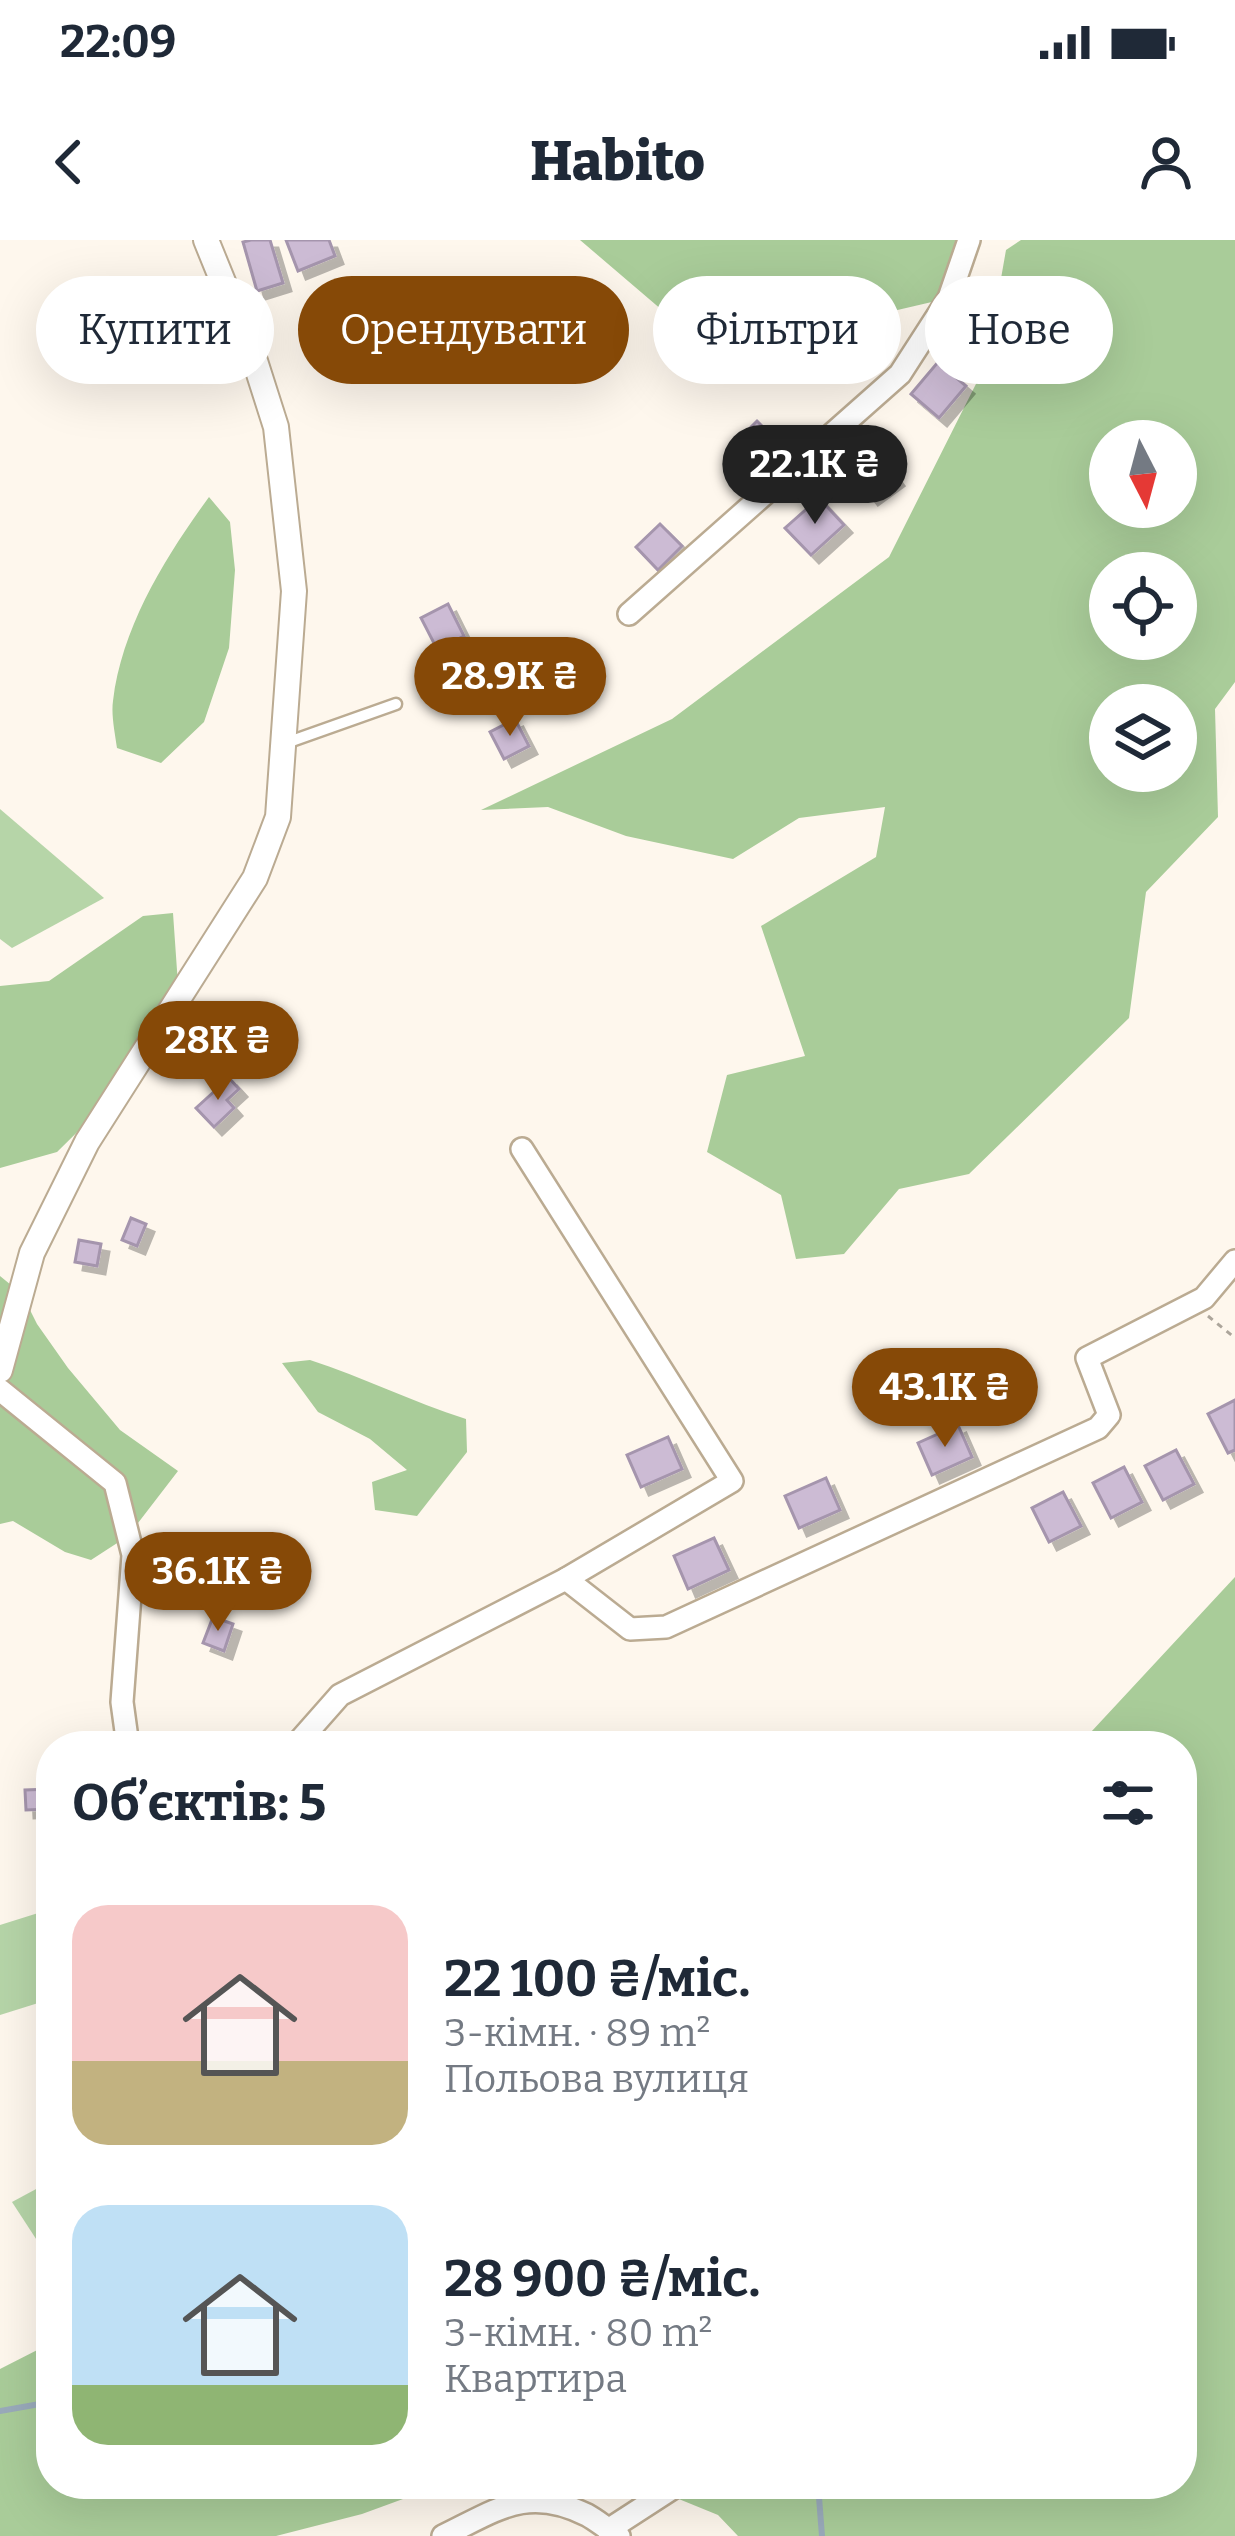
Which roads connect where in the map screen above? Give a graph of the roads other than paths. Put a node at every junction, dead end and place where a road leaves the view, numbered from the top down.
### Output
1 (206, 240) edge
2 (969, 240) edge
3 (629, 614) dead end
4 (396, 704) dead end
5 (282, 744) junction
6 (522, 1149) dead end
7 (1235, 1261) edge
8 (0, 1370) edge
9 (0, 1390) edge
10 (566, 1579) junction
11 (126, 1731) edge
12 (308, 1731) edge
13 (659, 2499) edge
14 (614, 2533) edge
15 (443, 2536) edge

1 - 5 street
2 - 3 street
4 - 5 lane
5 - 8 street
6 - 10 street
7 - 10 street
9 - 11 street
10 - 12 street
13 - 14 street
14 - 15 street

